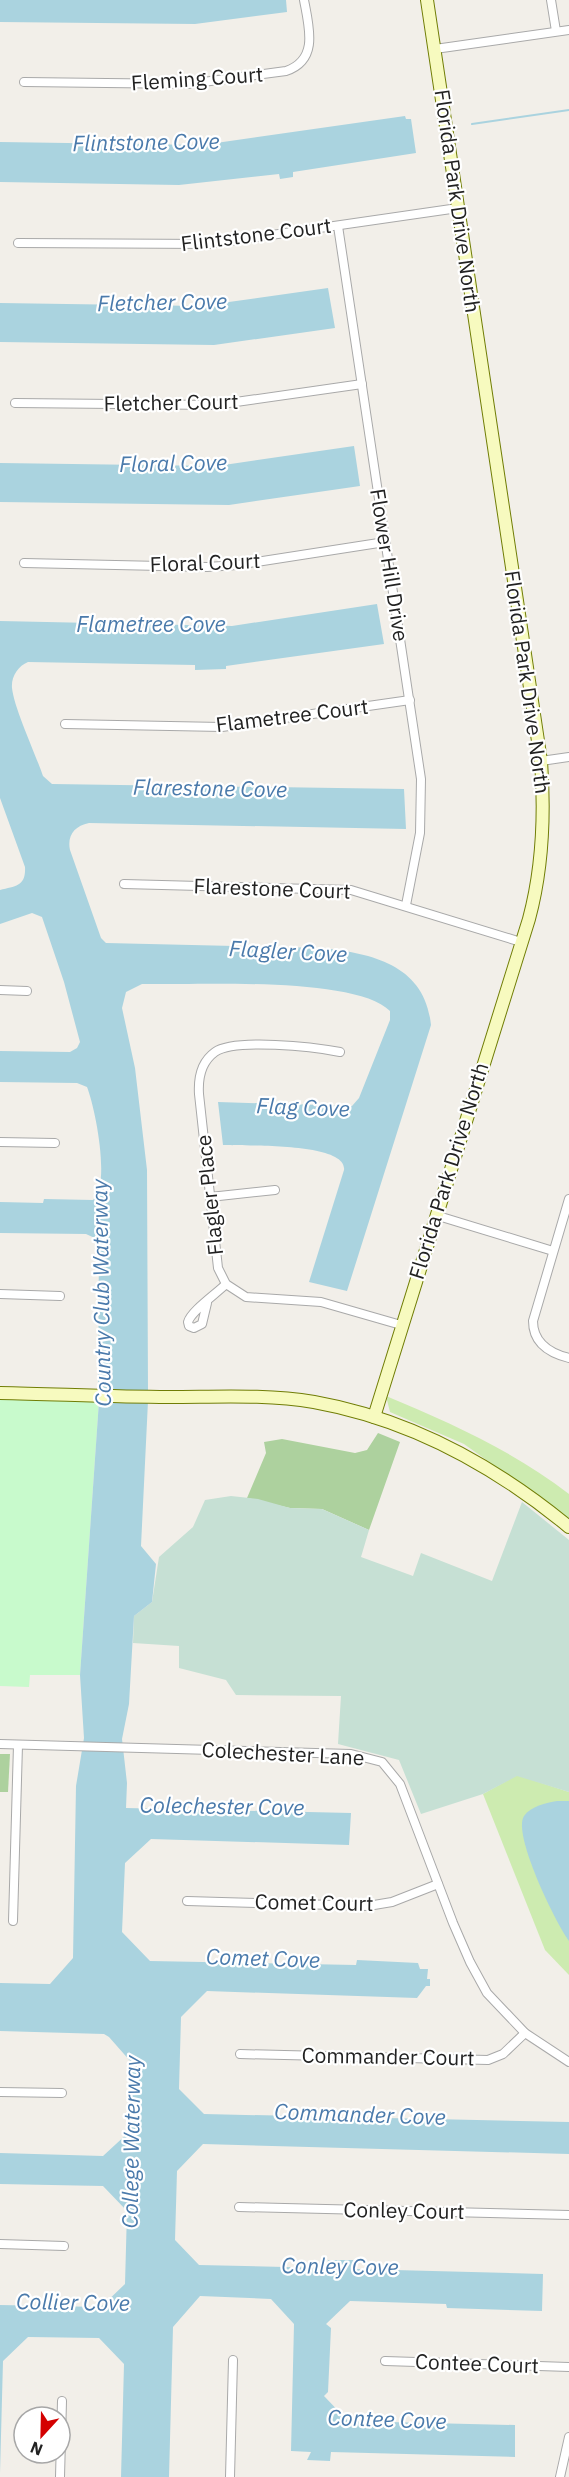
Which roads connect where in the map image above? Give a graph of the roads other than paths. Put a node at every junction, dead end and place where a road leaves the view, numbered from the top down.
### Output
1 (304, 0) edge
2 (427, 0) edge
3 (550, 0) edge
4 (569, 30) edge
5 (556, 31) junction
6 (435, 49) junction
7 (24, 82) dead end
8 (458, 208) junction
9 (338, 226) junction
10 (18, 243) dead end
11 (362, 384) junction
12 (15, 403) dead end
13 (385, 542) junction
14 (24, 563) dead end
15 (410, 700) junction
16 (65, 724) dead end
17 (569, 757) edge
18 (542, 761) junction
19 (124, 884) dead end
20 (406, 905) junction
21 (521, 942) junction
22 (0, 990) edge
23 (27, 991) dead end
24 (340, 1052) dead end
25 (0, 1142) edge
26 (55, 1143) dead end
27 (275, 1190) dead end
28 (210, 1197) junction
29 (569, 1199) edge
30 (435, 1215) junction
31 (553, 1251) junction
32 (226, 1284) junction
33 (0, 1294) edge
34 (60, 1296) dead end
35 (207, 1303) dead end
36 (401, 1325) junction
37 (569, 1358) edge
38 (0, 1393) edge
39 (374, 1418) junction
40 (569, 1527) edge
41 (0, 1744) edge
42 (18, 1744) junction
43 (438, 1884) junction
44 (187, 1901) dead end
45 (13, 1921) dead end
46 (525, 2033) junction
47 (240, 2054) dead end
48 (569, 2061) edge
49 (0, 2092) edge
50 (62, 2093) dead end
51 (239, 2207) dead end
52 (569, 2215) edge
53 (0, 2244) edge
54 (64, 2246) dead end
55 (233, 2360) dead end
56 (385, 2361) dead end
57 (569, 2367) edge
58 (62, 2401) dead end
59 (569, 2437) edge
60 (60, 2477) edge
61 (230, 2477) edge
62 (560, 2477) edge

1 - 7 street, Fleming Court
2 - 6 street, Florida Park Drive North
3 - 5 street
4 - 5 street
5 - 6 street
6 - 8 street, Florida Park Drive North
8 - 9 street, Flintstone Court
8 - 18 street, Florida Park Drive North
9 - 10 street, Flintstone Court
9 - 11 street, Flower Hill Drive
11 - 12 street, Fletcher Court
11 - 13 street, Flower Hill Drive
13 - 14 street, Floral Court
13 - 15 street, Flower Hill Drive
15 - 16 street, Flametree Court
15 - 20 street, Flower Hill Drive
17 - 18 street
18 - 21 street, Florida Park Drive North
19 - 20 street, Flarestone Court
20 - 21 street, Flarestone Court
21 - 30 street, Florida Park Drive North
22 - 23 street
24 - 28 street, Flagler Place
25 - 26 street
27 - 28 street
28 - 32 street, Flagler Place
29 - 31 street
30 - 31 street
30 - 36 street, Florida Park Drive North
31 - 37 street
32 - 35 street
32 - 36 street, Flagler Place
33 - 34 street
36 - 39 street, Florida Park Drive North
38 - 39 street
39 - 40 street
41 - 42 street, Colechester Lane
42 - 43 street, Colechester Lane
42 - 45 street
43 - 44 street, Comet Court
43 - 46 street, Colechester Lane
46 - 47 street, Commander Court
46 - 48 street, Colechester Lane
49 - 50 street
51 - 52 street, Conley Court
53 - 54 street
55 - 61 street
56 - 57 street, Contee Court
58 - 60 street
59 - 62 street

